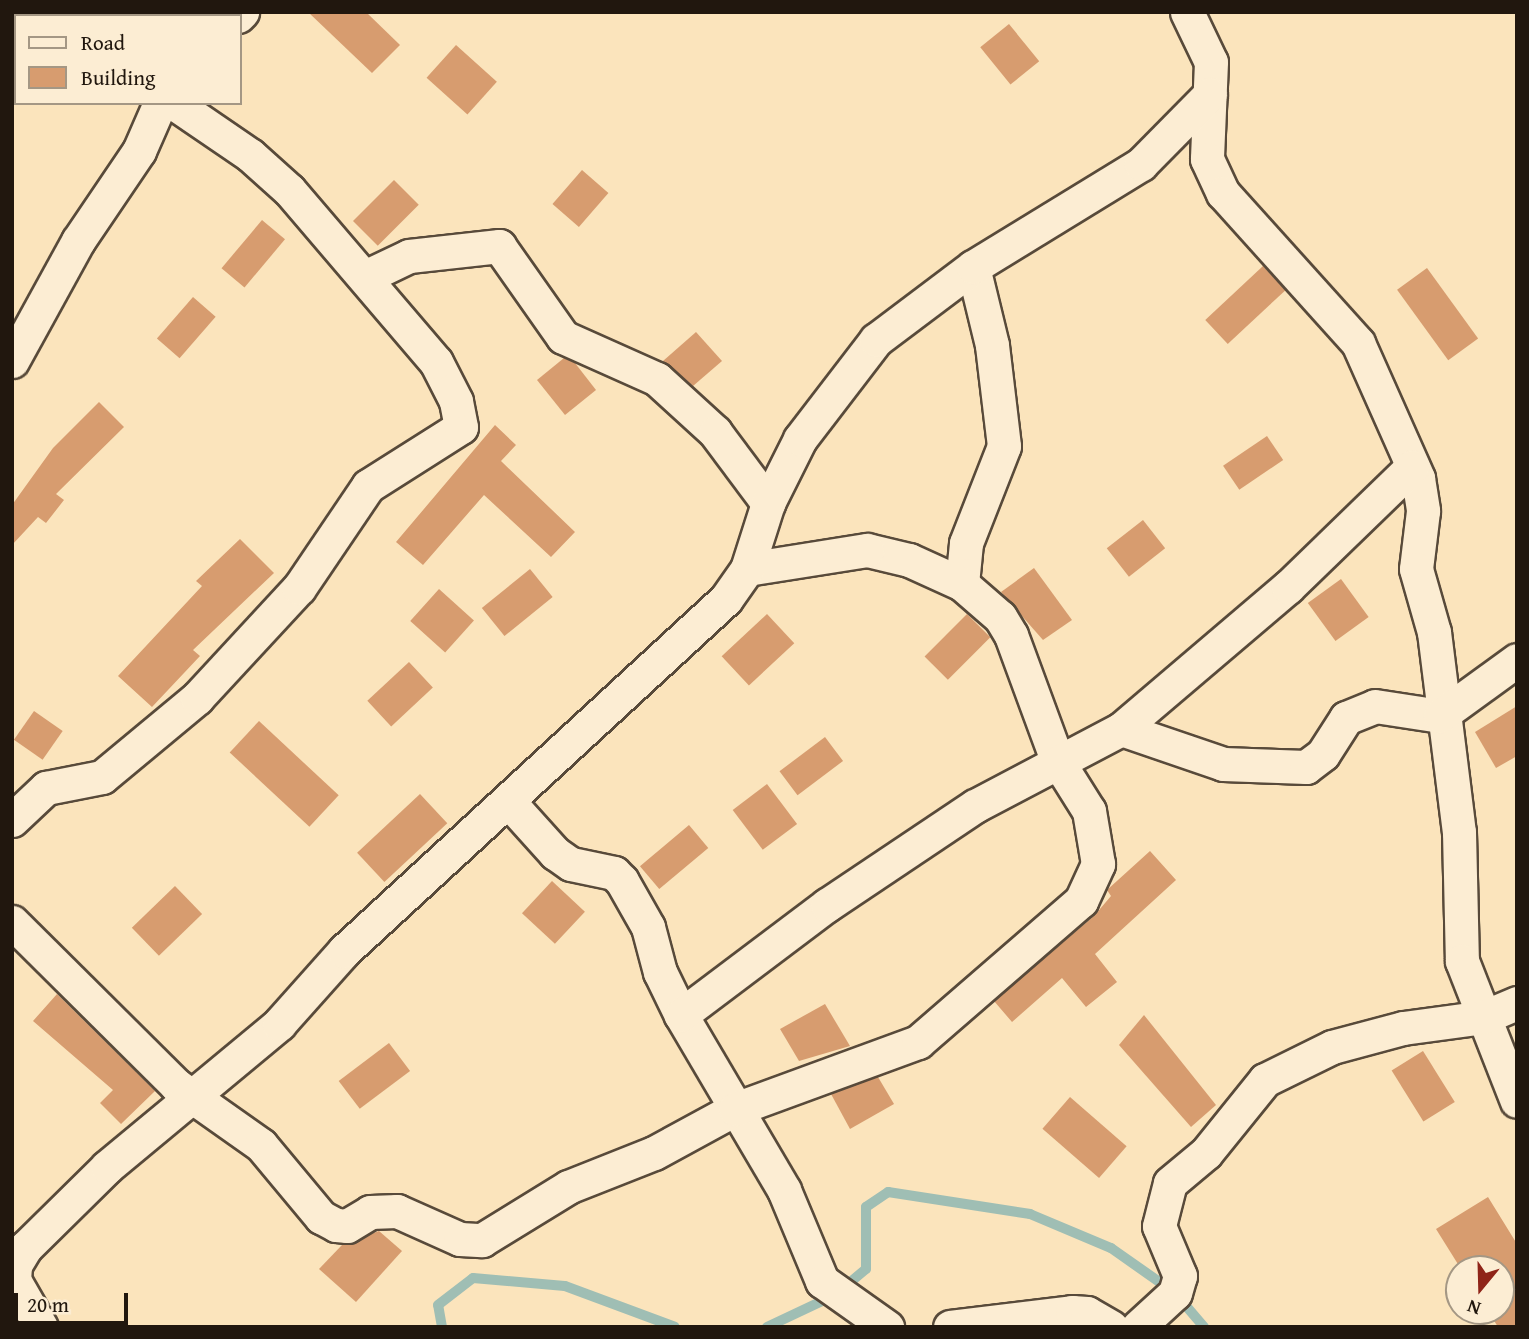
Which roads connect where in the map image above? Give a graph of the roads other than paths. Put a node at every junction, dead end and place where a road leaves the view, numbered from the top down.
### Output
1 (1187, 12) edge
2 (1210, 94) junction
3 (159, 105) edge
4 (177, 105) edge
5 (973, 267) junction
6 (365, 278) junction
7 (14, 355) edge
8 (1412, 467) junction
9 (768, 503) junction
10 (747, 569) junction
11 (962, 584) junction
12 (1517, 660) edge
13 (1440, 716) junction
14 (1121, 729) junction
15 (1057, 760) junction
16 (509, 802) junction
17 (12, 820) edge
18 (12, 922) edge
19 (1517, 1003) edge
20 (681, 1015) junction
21 (1484, 1017) junction
22 (194, 1093) junction
23 (1517, 1101) edge
24 (735, 1109) junction
25 (13, 1280) edge
26 (41, 1327) edge
27 (887, 1327) edge
28 (950, 1327) edge
29 (1111, 1327) edge
30 (1138, 1327) edge

1 - 2 street
2 - 5 street
2 - 8 street
3 - 7 street
4 - 6 street
5 - 9 street
5 - 11 street
6 - 9 street
6 - 17 street
8 - 13 street
8 - 14 street
9 - 10 street
10 - 11 street
10 - 16 street
11 - 15 street
12 - 13 street
13 - 14 street
13 - 21 street
14 - 15 street
15 - 20 street
15 - 24 street
16 - 20 street
16 - 22 street
18 - 22 street
19 - 21 street
20 - 24 street
21 - 23 street
21 - 30 street
22 - 24 street
22 - 25 street
24 - 27 street
25 - 26 street
28 - 29 street

